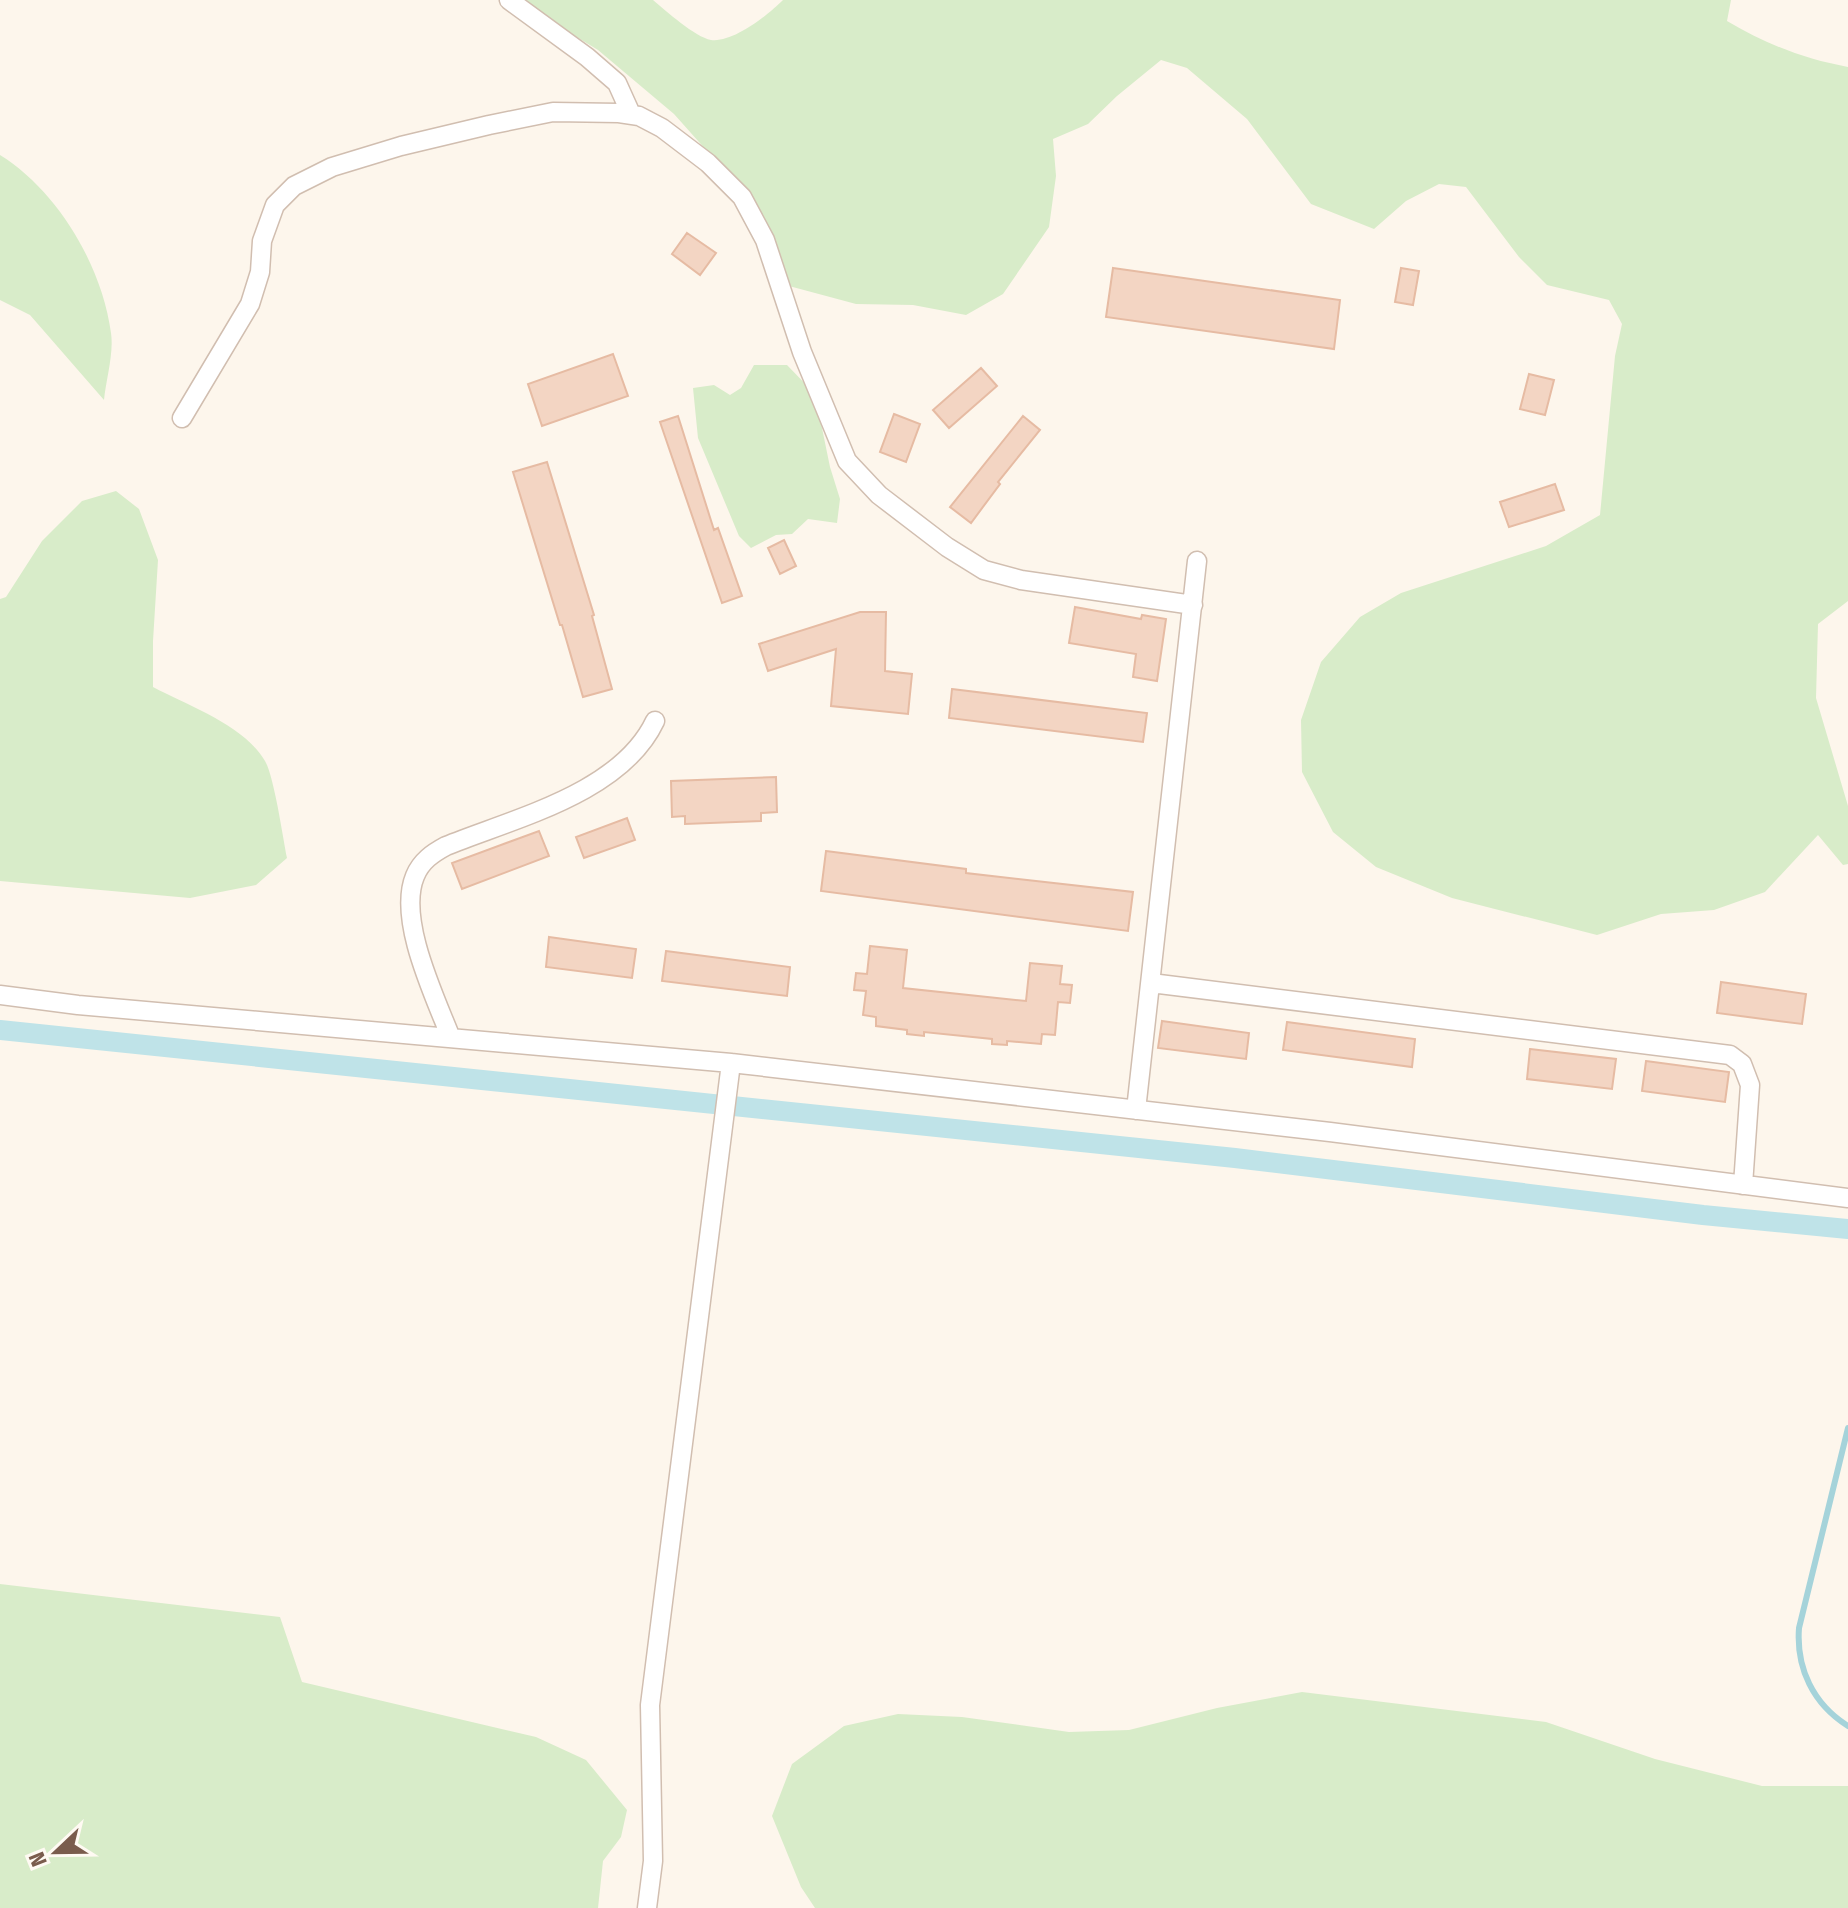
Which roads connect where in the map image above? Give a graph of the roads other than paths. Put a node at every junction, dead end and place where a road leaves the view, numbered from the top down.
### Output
1 (509, 0) edge
2 (631, 114) junction
3 (182, 418) dead end
4 (1197, 561) dead end
5 (1193, 605) junction
6 (655, 721) dead end
7 (1151, 983) junction
8 (0, 995) edge
9 (451, 1038) junction
10 (730, 1070) junction
11 (1136, 1110) junction
12 (1743, 1185) junction
13 (1848, 1198) edge
14 (647, 1908) edge

1 - 2 street
2 - 3 street
2 - 5 street
4 - 5 street
5 - 7 street
6 - 9 street
7 - 11 street
7 - 12 street
8 - 9 street
9 - 10 street
10 - 11 street
10 - 14 street
11 - 12 street
12 - 13 street

